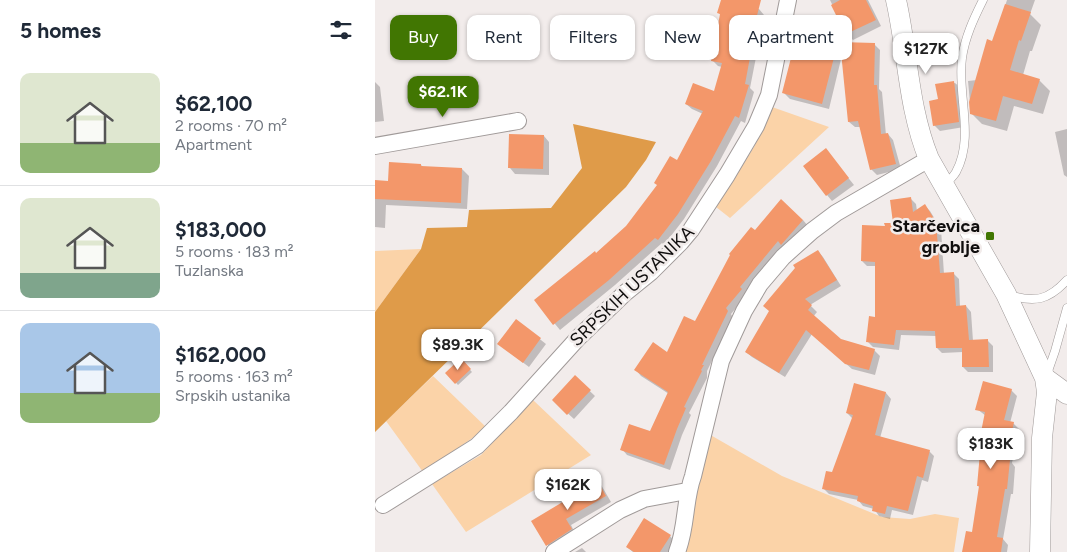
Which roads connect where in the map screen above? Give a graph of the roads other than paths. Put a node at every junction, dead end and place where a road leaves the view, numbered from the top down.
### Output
1 (788, 0) edge
2 (896, 0) edge
3 (983, 0) edge
4 (518, 121) dead end
5 (375, 146) edge
6 (929, 159) junction
7 (944, 185) junction
8 (1067, 280) edge
9 (1006, 294) junction
10 (1067, 308) edge
11 (1045, 378) junction
12 (1067, 394) edge
13 (687, 491) junction
14 (383, 505) dead end
15 (554, 552) edge
16 (677, 552) edge
17 (1040, 552) edge

1 - 14 street, SRPSKIH USTANIKA
2 - 6 street
3 - 7 lane
4 - 5 street
6 - 7 street
6 - 13 street
7 - 9 street
8 - 9 lane
9 - 11 street
10 - 11 lane
11 - 12 street
11 - 17 street
13 - 15 street
13 - 16 street

